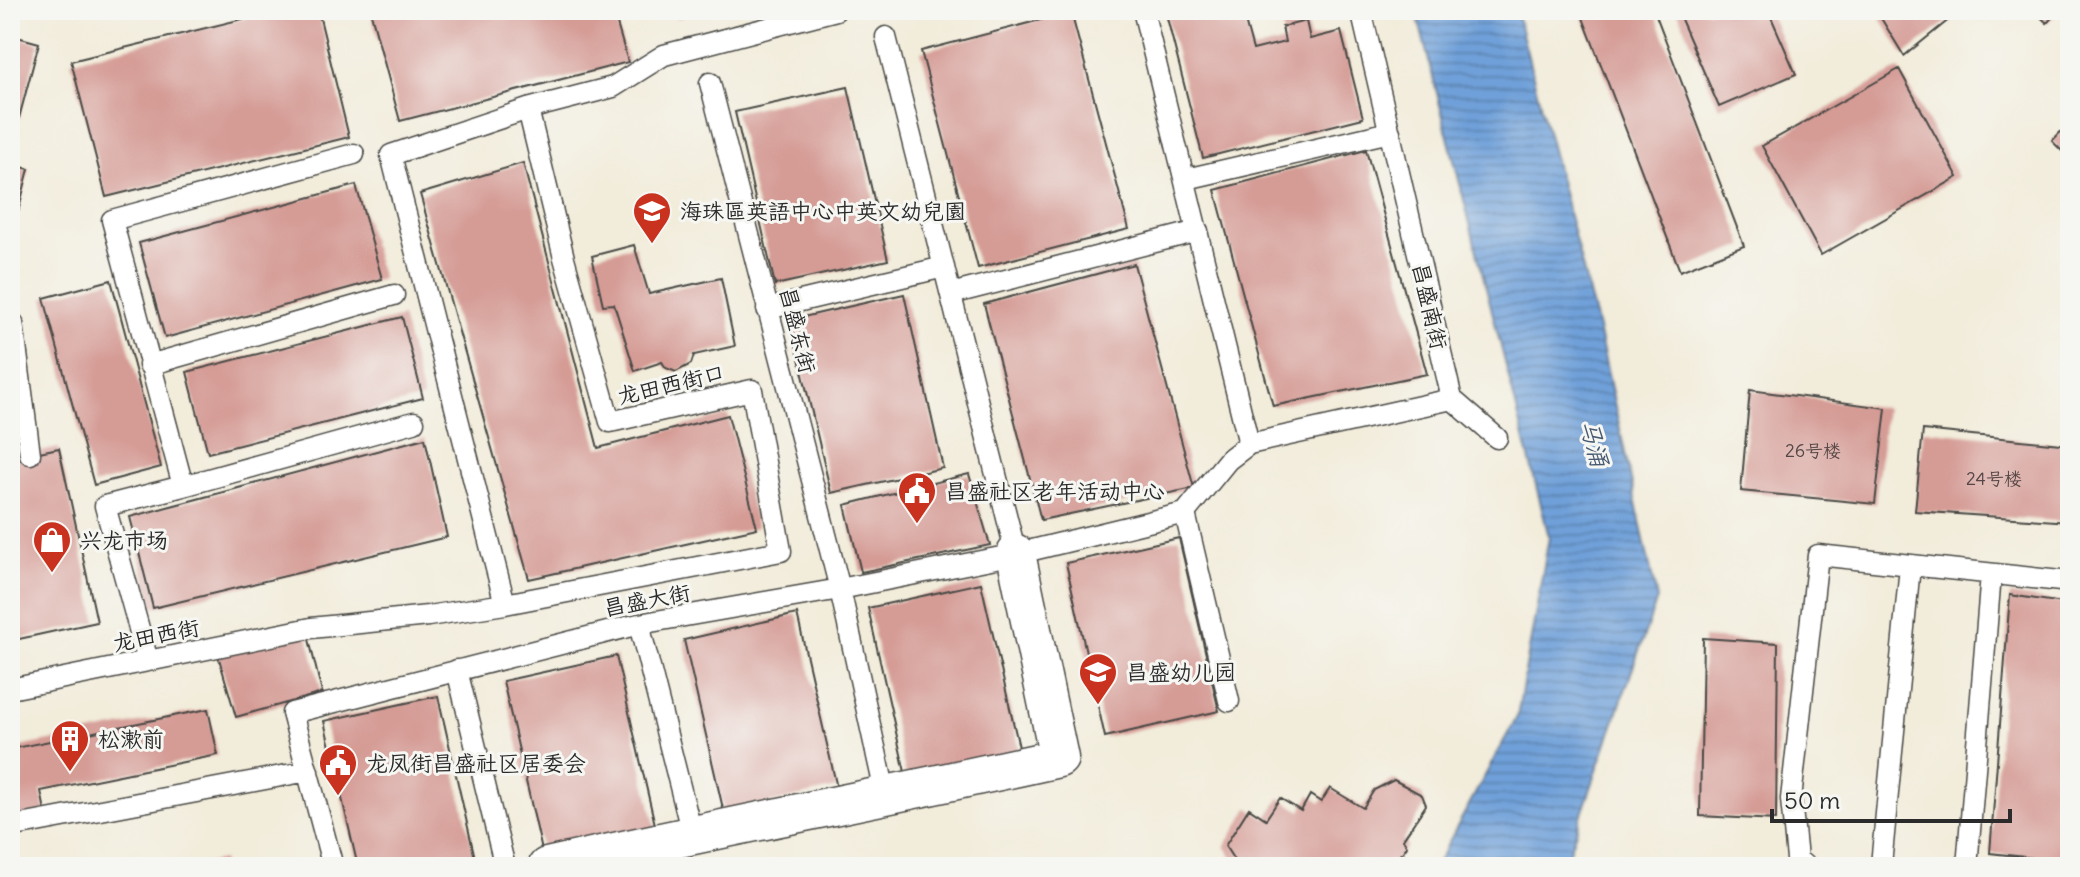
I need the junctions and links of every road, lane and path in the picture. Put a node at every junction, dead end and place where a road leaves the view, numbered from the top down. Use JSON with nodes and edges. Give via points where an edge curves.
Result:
{"nodes":[{"id":1,"x":836,"y":10,"type":"edge"},
{"id":2,"x":1143,"y":10,"type":"edge"},
{"id":3,"x":1361,"y":10,"type":"edge"},
{"id":4,"x":886,"y":37,"type":"dead end"},
{"id":5,"x":710,"y":83,"type":"dead end"},
{"id":6,"x":528,"y":109,"type":"junction"},
{"id":7,"x":1390,"y":132,"type":"junction"},
{"id":8,"x":354,"y":154,"type":"dead end"},
{"id":9,"x":1186,"y":179,"type":"junction"},
{"id":10,"x":1198,"y":231,"type":"junction"},
{"id":11,"x":944,"y":267,"type":"junction"},
{"id":12,"x":951,"y":294,"type":"junction"},
{"id":13,"x":394,"y":295,"type":"dead end"},
{"id":14,"x":767,"y":309,"type":"junction"},
{"id":15,"x":10,"y":324,"type":"edge"},
{"id":16,"x":149,"y":365,"type":"junction"},
{"id":17,"x":1452,"y":399,"type":"junction"},
{"id":18,"x":414,"y":422,"type":"dead end"},
{"id":19,"x":1497,"y":438,"type":"dead end"},
{"id":20,"x":1249,"y":444,"type":"junction"},
{"id":21,"x":30,"y":454,"type":"dead end"},
{"id":22,"x":183,"y":486,"type":"junction"},
{"id":23,"x":1185,"y":513,"type":"junction"},
{"id":24,"x":1016,"y":554,"type":"junction"},
{"id":25,"x":1910,"y":566,"type":"junction"},
{"id":26,"x":1991,"y":574,"type":"junction"},
{"id":27,"x":2070,"y":582,"type":"edge"},
{"id":28,"x":840,"y":589,"type":"junction"},
{"id":29,"x":505,"y":604,"type":"junction"},
{"id":30,"x":639,"y":624,"type":"junction"},
{"id":31,"x":311,"y":628,"type":"joint"},
{"id":32,"x":148,"y":661,"type":"junction"},
{"id":33,"x":457,"y":670,"type":"junction"},
{"id":34,"x":10,"y":689,"type":"edge"},
{"id":35,"x":1229,"y":701,"type":"dead end"},
{"id":36,"x":308,"y":771,"type":"junction"},
{"id":37,"x":886,"y":797,"type":"junction"},
{"id":38,"x":10,"y":827,"type":"edge"},
{"id":39,"x":692,"y":834,"type":"junction"},
{"id":40,"x":1881,"y":865,"type":"dead end"},
{"id":41,"x":333,"y":867,"type":"edge"},
{"id":42,"x":505,"y":867,"type":"edge"},
{"id":43,"x":547,"y":867,"type":"edge"},
{"id":44,"x":1806,"y":867,"type":"edge"},
{"id":45,"x":1967,"y":867,"type":"edge"}],
"edges":[{"from":1,"to":6,"type":"lane","via":[[664,55],[613,87]]},
{"from":2,"to":9,"type":"lane"},
{"from":3,"to":7,"type":"lane","name":"昌盛南街"},
{"from":4,"to":11,"type":"lane"},
{"from":5,"to":14,"type":"lane","name":"昌盛东街"},
{"from":6,"to":29,"type":"lane","via":[[391,155]]},
{"from":6,"to":29,"type":"lane","name":"龙田西街口","via":[[610,422],[752,390],[781,551]]},
{"from":7,"to":9,"type":"lane"},
{"from":7,"to":17,"type":"lane","name":"昌盛南街"},
{"from":8,"to":16,"type":"lane","via":[[112,220]]},
{"from":9,"to":10,"type":"lane"},
{"from":10,"to":12,"type":"lane"},
{"from":10,"to":20,"type":"lane"},
{"from":11,"to":12,"type":"lane"},
{"from":11,"to":14,"type":"lane"},
{"from":12,"to":24,"type":"lane"},
{"from":13,"to":16,"type":"lane"},
{"from":14,"to":28,"type":"lane","name":"昌盛东街"},
{"from":15,"to":21,"type":"lane"},
{"from":16,"to":22,"type":"lane"},
{"from":17,"to":19,"type":"lane"},
{"from":17,"to":20,"type":"lane"},
{"from":18,"to":22,"type":"lane"},
{"from":20,"to":23,"type":"lane","via":[[1228,460]]},
{"from":22,"to":32,"type":"lane","via":[[105,506]]},
{"from":23,"to":24,"type":"lane"},
{"from":23,"to":35,"type":"lane"},
{"from":24,"to":28,"type":"lane","name":"昌盛大街"},
{"from":24,"to":37,"type":"street","via":[[1059,758]]},
{"from":25,"to":26,"type":"lane"},
{"from":25,"to":40,"type":"lane"},
{"from":25,"to":44,"type":"lane","via":[[1818,555],[1791,799],[1797,859]]},
{"from":26,"to":27,"type":"lane"},
{"from":26,"to":45,"type":"lane"},
{"from":28,"to":30,"type":"lane","name":"昌盛大街"},
{"from":28,"to":37,"type":"lane","name":"昌盛东街"},
{"from":29,"to":31,"type":"lane","name":"龙田西街口"},
{"from":30,"to":33,"type":"lane","name":"昌盛大街"},
{"from":30,"to":39,"type":"lane"},
{"from":31,"to":32,"type":"lane","name":"龙田西街"},
{"from":32,"to":34,"type":"lane","name":"龙田西街"},
{"from":33,"to":36,"type":"lane","name":"昌盛大街","via":[[292,713]]},
{"from":33,"to":42,"type":"lane"},
{"from":36,"to":38,"type":"lane"},
{"from":36,"to":41,"type":"lane"},
{"from":37,"to":39,"type":"street"},
{"from":39,"to":43,"type":"street"}]}
